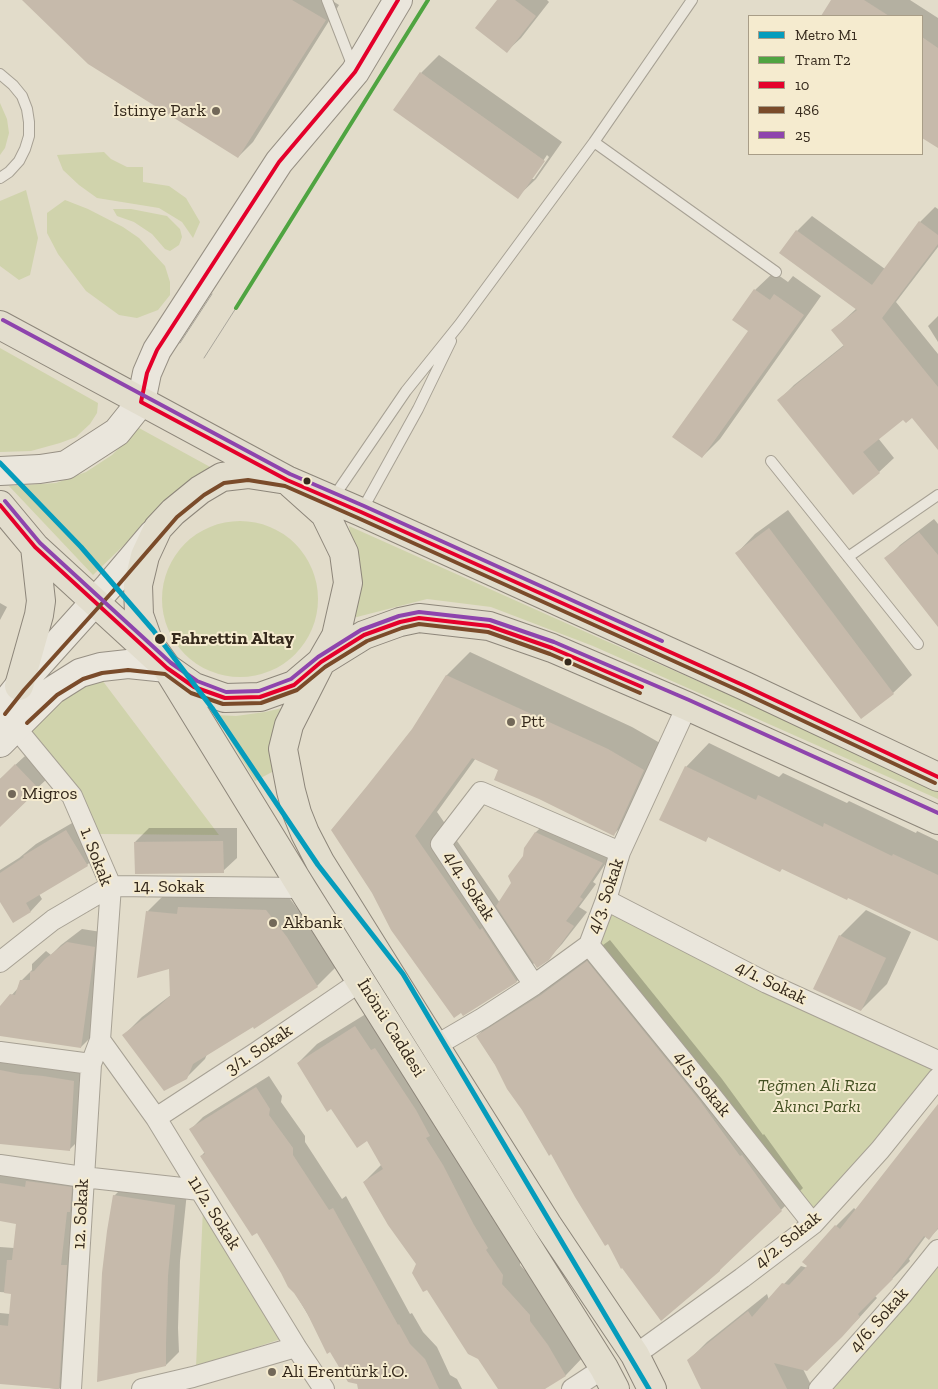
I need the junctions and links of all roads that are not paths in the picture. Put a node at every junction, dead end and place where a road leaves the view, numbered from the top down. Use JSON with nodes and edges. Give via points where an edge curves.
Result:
{"nodes":[{"id":1,"x":327,"y":0,"type":"edge"},
{"id":2,"x":398,"y":0,"type":"edge"},
{"id":3,"x":692,"y":0,"type":"edge"},
{"id":4,"x":355,"y":72,"type":"junction"},
{"id":5,"x":0,"y":74,"type":"edge"},
{"id":6,"x":594,"y":142,"type":"junction"},
{"id":7,"x":0,"y":178,"type":"edge"},
{"id":8,"x":776,"y":272,"type":"dead end"},
{"id":9,"x":1,"y":323,"type":"edge"},
{"id":10,"x":460,"y":325,"type":"junction"},
{"id":11,"x":140,"y":402,"type":"junction"},
{"id":12,"x":771,"y":461,"type":"dead end"},
{"id":13,"x":0,"y":471,"type":"edge"},
{"id":14,"x":287,"y":480,"type":"junction"},
{"id":15,"x":938,"y":495,"type":"edge"},
{"id":16,"x":332,"y":499,"type":"junction"},
{"id":17,"x":0,"y":505,"type":"edge"},
{"id":18,"x":361,"y":512,"type":"junction"},
{"id":19,"x":158,"y":528,"type":"junction"},
{"id":20,"x":35,"y":547,"type":"junction"},
{"id":21,"x":848,"y":557,"type":"junction"},
{"id":22,"x":94,"y":603,"type":"junction"},
{"id":23,"x":918,"y":644,"type":"dead end"},
{"id":24,"x":321,"y":662,"type":"junction"},
{"id":25,"x":167,"y":668,"type":"junction"},
{"id":26,"x":19,"y":686,"type":"junction"},
{"id":27,"x":687,"y":706,"type":"junction"},
{"id":28,"x":5,"y":726,"type":"edge"},
{"id":29,"x":938,"y":777,"type":"edge"},
{"id":30,"x":938,"y":820,"type":"edge"},
{"id":31,"x":620,"y":852,"type":"junction"},
{"id":32,"x":111,"y":886,"type":"junction"},
{"id":33,"x":302,"y":888,"type":"junction"},
{"id":34,"x":606,"y":900,"type":"junction"},
{"id":35,"x":589,"y":945,"type":"junction"},
{"id":36,"x":0,"y":962,"type":"edge"},
{"id":37,"x":361,"y":981,"type":"junction"},
{"id":38,"x":534,"y":985,"type":"junction"},
{"id":39,"x":100,"y":1040,"type":"junction"},
{"id":40,"x":435,"y":1046,"type":"junction"},
{"id":41,"x":0,"y":1052,"type":"edge"},
{"id":42,"x":938,"y":1061,"type":"edge"},
{"id":43,"x":91,"y":1064,"type":"junction"},
{"id":44,"x":938,"y":1078,"type":"edge"},
{"id":45,"x":156,"y":1118,"type":"junction"},
{"id":46,"x":0,"y":1165,"type":"edge"},
{"id":47,"x":83,"y":1177,"type":"junction"},
{"id":48,"x":200,"y":1190,"type":"junction"},
{"id":49,"x":813,"y":1224,"type":"junction"},
{"id":50,"x":938,"y":1250,"type":"edge"},
{"id":51,"x":296,"y":1347,"type":"junction"},
{"id":52,"x":634,"y":1355,"type":"junction"},
{"id":53,"x":609,"y":1378,"type":"edge"},
{"id":54,"x":195,"y":1383,"type":"edge"},
{"id":55,"x":71,"y":1389,"type":"edge"},
{"id":56,"x":142,"y":1389,"type":"edge"},
{"id":57,"x":324,"y":1389,"type":"edge"},
{"id":58,"x":572,"y":1389,"type":"edge"},
{"id":59,"x":652,"y":1389,"type":"edge"},
{"id":60,"x":819,"y":1389,"type":"edge"}],
"edges":[{"from":1,"to":4,"type":"lane"},
{"from":2,"to":4,"type":"main road"},
{"from":3,"to":6,"type":"lane"},
{"from":4,"to":11,"type":"main road","via":[[279,162],[157,350]]},
{"from":5,"to":7,"type":"lane","via":[[22,96],[29,122],[25,149],[19,161]]},
{"from":6,"to":8,"type":"lane"},
{"from":6,"to":10,"type":"lane"},
{"from":9,"to":11,"type":"main road"},
{"from":10,"to":16,"type":"lane","via":[[406,391]]},
{"from":10,"to":18,"type":"lane"},
{"from":11,"to":13,"type":"main road","via":[[117,432],[66,465]]},
{"from":11,"to":14,"type":"main road"},
{"from":12,"to":21,"type":"lane"},
{"from":14,"to":16,"type":"main road"},
{"from":14,"to":19,"type":"main road","via":[[248,474],[222,477],[200,490]]},
{"from":14,"to":24,"type":"main road","name":"İnönü Caddesi","via":[[325,514],[344,553],[348,584],[344,607],[336,636]]},
{"from":15,"to":21,"type":"lane"},
{"from":16,"to":18,"type":"main road"},
{"from":17,"to":20,"type":"main road"},
{"from":18,"to":29,"type":"main road"},
{"from":19,"to":22,"type":"main road"},
{"from":19,"to":25,"type":"main road","via":[[145,556],[138,585],[139,615],[149,644]]},
{"from":20,"to":22,"type":"main road"},
{"from":20,"to":26,"type":"main road","via":[[41,601]]},
{"from":21,"to":23,"type":"lane"},
{"from":22,"to":25,"type":"main road"},
{"from":22,"to":26,"type":"main road"},
{"from":24,"to":25,"type":"main road","via":[[294,685],[260,697],[225,698],[194,687]]},
{"from":24,"to":27,"type":"main road","via":[[364,635],[400,622],[420,618],[489,626],[552,648]]},
{"from":24,"to":40,"type":"main road","name":"İnönü Caddesi","via":[[289,725],[283,749],[290,791],[305,833],[320,862]]},
{"from":25,"to":28,"type":"main road","via":[[128,664],[80,673]]},
{"from":25,"to":33,"type":"main road","name":"İnönü Caddesi"},
{"from":26,"to":28,"type":"main road"},
{"from":27,"to":30,"type":"main road"},
{"from":27,"to":31,"type":"street","name":"4/3. Sokak"},
{"from":28,"to":32,"type":"street","name":"1. Sokak","via":[[72,796]]},
{"from":31,"to":34,"type":"street","name":"4/3. Sokak"},
{"from":31,"to":38,"type":"street","name":"4/4. Sokak","via":[[481,792],[441,844]]},
{"from":32,"to":33,"type":"street","name":"14. Sokak"},
{"from":32,"to":36,"type":"street","name":"14. Sokak","via":[[53,920]]},
{"from":32,"to":39,"type":"street","name":"1. Sokak"},
{"from":33,"to":37,"type":"main road","name":"İnönü Caddesi"},
{"from":34,"to":35,"type":"street","name":"4/3. Sokak"},
{"from":34,"to":42,"type":"street","name":"4/1. Sokak","via":[[768,982]]},
{"from":35,"to":38,"type":"street","name":"4/3. Sokak"},
{"from":35,"to":49,"type":"street","name":"4/5. Sokak"},
{"from":37,"to":45,"type":"street","name":"3/1. Sokak"},
{"from":37,"to":53,"type":"main road","name":"İnönü Caddesi"},
{"from":38,"to":40,"type":"street","name":"4/3. Sokak"},
{"from":39,"to":43,"type":"street","name":"12. Sokak"},
{"from":39,"to":45,"type":"street","name":"11/2. Sokak"},
{"from":40,"to":52,"type":"main road","name":"İnönü Caddesi"},
{"from":41,"to":43,"type":"street"},
{"from":43,"to":47,"type":"street","name":"12. Sokak"},
{"from":44,"to":49,"type":"street","name":"4/2. Sokak","via":[[880,1150]]},
{"from":45,"to":48,"type":"street","name":"11/2. Sokak"},
{"from":46,"to":47,"type":"street"},
{"from":47,"to":48,"type":"street"},
{"from":47,"to":55,"type":"street","name":"12. Sokak"},
{"from":48,"to":51,"type":"street","name":"11/2. Sokak"},
{"from":49,"to":52,"type":"street","name":"4/2. Sokak"},
{"from":50,"to":60,"type":"street","name":"4/6. Sokak"},
{"from":51,"to":54,"type":"street"},
{"from":51,"to":57,"type":"street","name":"11/2. Sokak"},
{"from":52,"to":59,"type":"main road","name":"İnönü Caddesi"},
{"from":53,"to":58,"type":"street"},
{"from":54,"to":56,"type":"street"}]}
